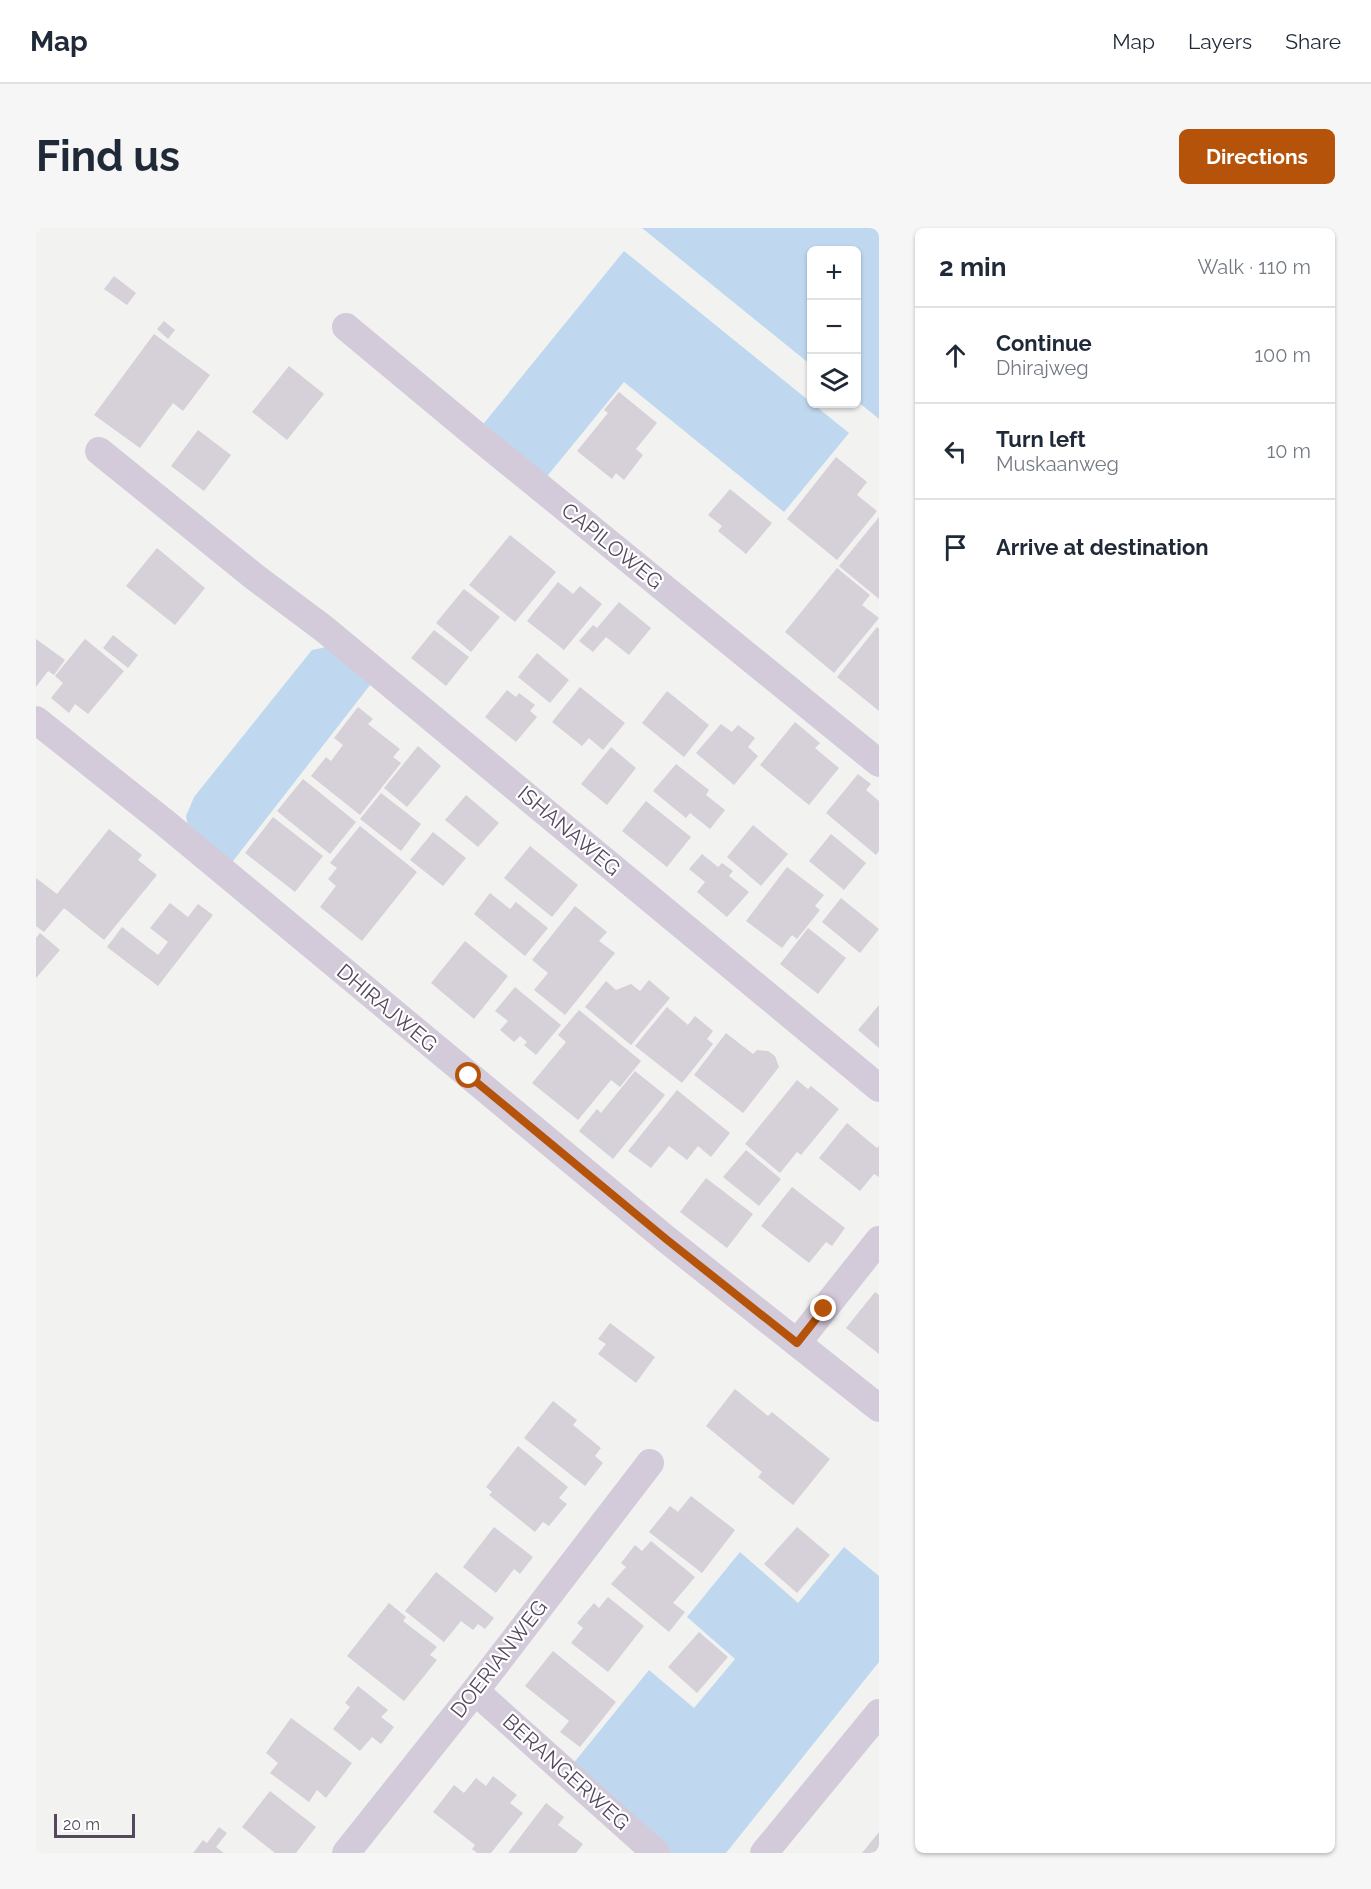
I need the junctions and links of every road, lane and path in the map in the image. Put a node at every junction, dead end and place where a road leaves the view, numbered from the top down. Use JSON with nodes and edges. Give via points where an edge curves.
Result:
{"nodes":[{"id":1,"x":346,"y":327,"type":"dead end"},
{"id":2,"x":99,"y":451,"type":"dead end"},
{"id":3,"x":36,"y":720,"type":"edge"},
{"id":4,"x":879,"y":763,"type":"edge"},
{"id":5,"x":879,"y":1088,"type":"edge"},
{"id":6,"x":879,"y":1240,"type":"edge"},
{"id":7,"x":797,"y":1343,"type":"junction"},
{"id":8,"x":879,"y":1408,"type":"edge"},
{"id":9,"x":650,"y":1463,"type":"dead end"},
{"id":10,"x":475,"y":1691,"type":"junction"},
{"id":11,"x":879,"y":1713,"type":"edge"},
{"id":12,"x":346,"y":1853,"type":"edge"},
{"id":13,"x":657,"y":1853,"type":"edge"},
{"id":14,"x":764,"y":1853,"type":"edge"}],
"edges":[{"from":1,"to":4,"type":"street","name":"CAPILOWEG"},
{"from":2,"to":5,"type":"street","name":"ISHANAWEG","via":[[323,628]]},
{"from":3,"to":7,"type":"street","name":"DHIRAJWEG"},
{"from":6,"to":7,"type":"street"},
{"from":7,"to":8,"type":"street","name":"DHIRAJWEG"},
{"from":9,"to":10,"type":"street","name":"DOERIANWEG"},
{"from":10,"to":12,"type":"street","name":"DOERIANWEG"},
{"from":10,"to":13,"type":"street","name":"BERANGERWEG"},
{"from":11,"to":14,"type":"street"}]}
